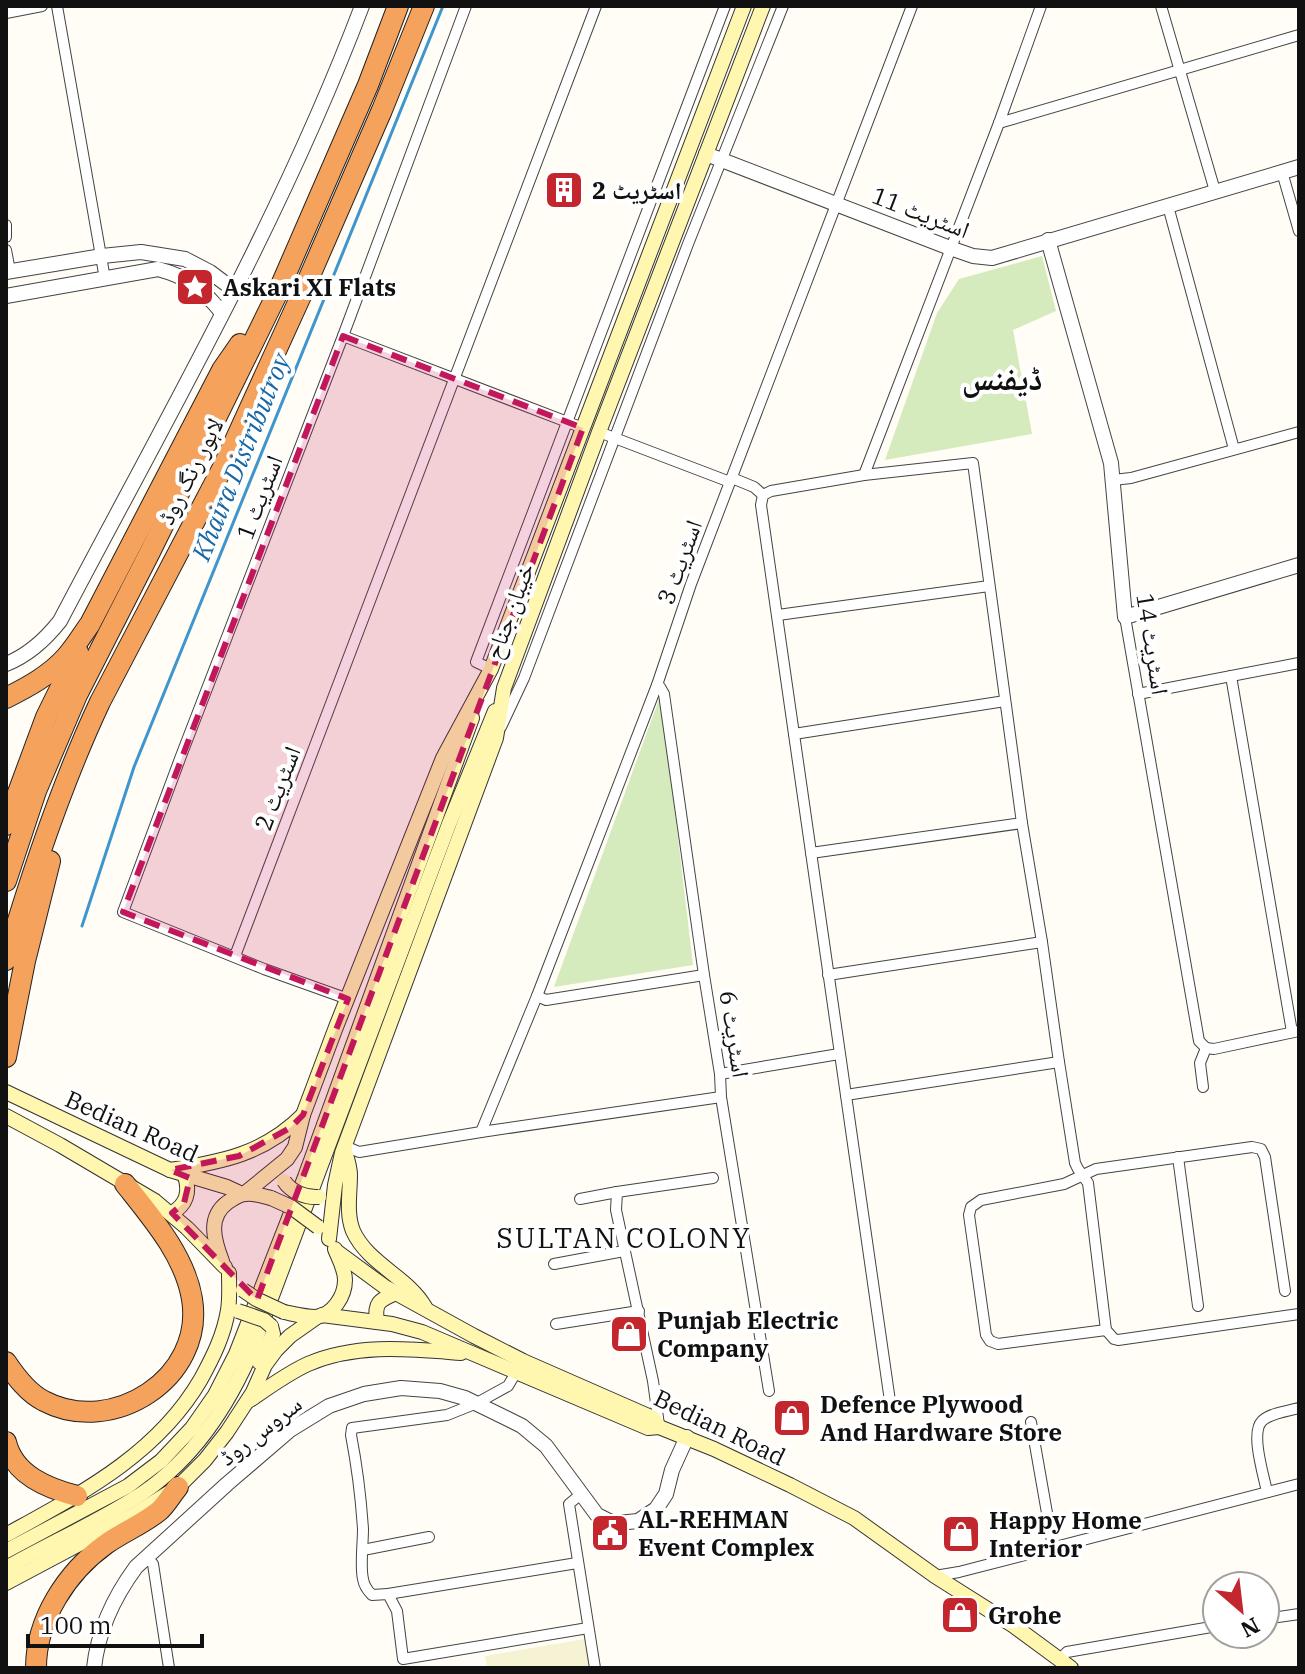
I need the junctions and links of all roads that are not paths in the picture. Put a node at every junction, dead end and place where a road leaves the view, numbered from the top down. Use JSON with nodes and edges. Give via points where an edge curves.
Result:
{"nodes":[{"id":1,"x":42,"y":6,"type":"edge"},
{"id":2,"x":57,"y":6,"type":"edge"},
{"id":3,"x":362,"y":6,"type":"edge"},
{"id":4,"x":398,"y":6,"type":"edge"},
{"id":5,"x":424,"y":6,"type":"edge"},
{"id":6,"x":466,"y":6,"type":"edge"},
{"id":7,"x":596,"y":6,"type":"edge"},
{"id":8,"x":725,"y":6,"type":"edge"},
{"id":9,"x":744,"y":6,"type":"edge"},
{"id":10,"x":763,"y":6,"type":"edge"},
{"id":11,"x":783,"y":6,"type":"edge"},
{"id":12,"x":912,"y":6,"type":"edge"},
{"id":13,"x":1041,"y":6,"type":"edge"},
{"id":14,"x":1161,"y":6,"type":"edge"},
{"id":15,"x":6,"y":13,"type":"edge"},
{"id":16,"x":1299,"y":35,"type":"edge"},
{"id":17,"x":1179,"y":70,"type":"junction"},
{"id":18,"x":999,"y":123,"type":"junction"},
{"id":19,"x":706,"y":154,"type":"junction"},
{"id":20,"x":722,"y":159,"type":"junction"},
{"id":21,"x":1299,"y":167,"type":"edge"},
{"id":22,"x":1282,"y":172,"type":"junction"},
{"id":23,"x":1215,"y":191,"type":"junction"},
{"id":24,"x":838,"y":203,"type":"junction"},
{"id":25,"x":1168,"y":206,"type":"junction"},
{"id":26,"x":6,"y":225,"type":"edge"},
{"id":27,"x":1299,"y":231,"type":"edge"},
{"id":28,"x":6,"y":237,"type":"edge"},
{"id":29,"x":1048,"y":240,"type":"junction"},
{"id":30,"x":950,"y":248,"type":"junction"},
{"id":31,"x":6,"y":250,"type":"edge"},
{"id":32,"x":102,"y":256,"type":"junction"},
{"id":33,"x":8,"y":272,"type":"edge"},
{"id":34,"x":105,"y":279,"type":"junction"},
{"id":35,"x":234,"y":290,"type":"junction"},
{"id":36,"x":278,"y":292,"type":"junction"},
{"id":37,"x":6,"y":296,"type":"edge"},
{"id":38,"x":222,"y":313,"type":"junction"},
{"id":39,"x":343,"y":336,"type":"junction"},
{"id":40,"x":454,"y":378,"type":"junction"},
{"id":41,"x":567,"y":422,"type":"junction"},
{"id":42,"x":583,"y":428,"type":"junction"},
{"id":43,"x":599,"y":432,"type":"junction"},
{"id":44,"x":1299,"y":432,"type":"edge"},
{"id":45,"x":614,"y":438,"type":"junction"},
{"id":46,"x":1234,"y":449,"type":"junction"},
{"id":47,"x":864,"y":475,"type":"junction"},
{"id":48,"x":731,"y":480,"type":"junction"},
{"id":49,"x":1113,"y":480,"type":"junction"},
{"id":50,"x":763,"y":495,"type":"junction"},
{"id":51,"x":1299,"y":565,"type":"edge"},
{"id":52,"x":989,"y":586,"type":"junction"},
{"id":53,"x":778,"y":615,"type":"junction"},
{"id":54,"x":1125,"y":617,"type":"junction"},
{"id":55,"x":90,"y":624,"type":"junction"},
{"id":56,"x":1299,"y":663,"type":"edge"},
{"id":57,"x":6,"y":664,"type":"edge"},
{"id":58,"x":491,"y":669,"type":"junction"},
{"id":59,"x":1231,"y":676,"type":"junction"},
{"id":60,"x":657,"y":685,"type":"junction"},
{"id":61,"x":504,"y":688,"type":"junction"},
{"id":62,"x":1138,"y":694,"type":"junction"},
{"id":63,"x":6,"y":698,"type":"edge"},
{"id":64,"x":1005,"y":701,"type":"junction"},
{"id":65,"x":794,"y":734,"type":"junction"},
{"id":66,"x":496,"y":738,"type":"junction"},
{"id":67,"x":61,"y":794,"type":"junction"},
{"id":68,"x":1022,"y":823,"type":"junction"},
{"id":69,"x":6,"y":825,"type":"edge"},
{"id":70,"x":811,"y":853,"type":"junction"},
{"id":71,"x":6,"y":881,"type":"edge"},
{"id":72,"x":1042,"y":942,"type":"junction"},
{"id":73,"x":235,"y":956,"type":"junction"},
{"id":74,"x":6,"y":960,"type":"edge"},
{"id":75,"x":704,"y":975,"type":"junction"},
{"id":76,"x":828,"y":975,"type":"junction"},
{"id":77,"x":537,"y":996,"type":"junction"},
{"id":78,"x":348,"y":999,"type":"junction"},
{"id":79,"x":1296,"y":1032,"type":"edge"},
{"id":80,"x":1210,"y":1048,"type":"junction"},
{"id":81,"x":839,"y":1054,"type":"junction"},
{"id":82,"x":6,"y":1057,"type":"edge"},
{"id":83,"x":1059,"y":1062,"type":"junction"},
{"id":84,"x":720,"y":1074,"type":"junction"},
{"id":85,"x":1203,"y":1087,"type":"dead end"},
{"id":86,"x":6,"y":1092,"type":"edge"},
{"id":87,"x":846,"y":1095,"type":"junction"},
{"id":88,"x":721,"y":1097,"type":"junction"},
{"id":89,"x":303,"y":1115,"type":"junction"},
{"id":90,"x":6,"y":1116,"type":"edge"},
{"id":91,"x":481,"y":1132,"type":"junction"},
{"id":92,"x":344,"y":1150,"type":"junction"},
{"id":93,"x":1178,"y":1157,"type":"junction"},
{"id":94,"x":287,"y":1159,"type":"junction"},
{"id":95,"x":170,"y":1170,"type":"junction"},
{"id":96,"x":1081,"y":1175,"type":"junction"},
{"id":97,"x":185,"y":1176,"type":"junction"},
{"id":98,"x":713,"y":1178,"type":"dead end"},
{"id":99,"x":125,"y":1184,"type":"junction"},
{"id":100,"x":617,"y":1192,"type":"junction"},
{"id":101,"x":243,"y":1194,"type":"junction"},
{"id":102,"x":580,"y":1199,"type":"dead end"},
{"id":103,"x":172,"y":1213,"type":"junction"},
{"id":104,"x":332,"y":1245,"type":"junction"},
{"id":105,"x":624,"y":1251,"type":"junction"},
{"id":106,"x":554,"y":1264,"type":"dead end"},
{"id":107,"x":227,"y":1270,"type":"junction"},
{"id":108,"x":1285,"y":1291,"type":"dead end"},
{"id":109,"x":396,"y":1293,"type":"junction"},
{"id":110,"x":1198,"y":1306,"type":"dead end"},
{"id":111,"x":426,"y":1309,"type":"junction"},
{"id":112,"x":639,"y":1311,"type":"junction"},
{"id":113,"x":1299,"y":1314,"type":"edge"},
{"id":114,"x":319,"y":1316,"type":"junction"},
{"id":115,"x":377,"y":1322,"type":"junction"},
{"id":116,"x":556,"y":1324,"type":"dead end"},
{"id":117,"x":1106,"y":1330,"type":"junction"},
{"id":118,"x":478,"y":1355,"type":"junction"},
{"id":119,"x":6,"y":1362,"type":"edge"},
{"id":120,"x":520,"y":1366,"type":"junction"},
{"id":121,"x":201,"y":1379,"type":"junction"},
{"id":122,"x":256,"y":1386,"type":"junction"},
{"id":123,"x":769,"y":1391,"type":"dead end"},
{"id":124,"x":246,"y":1403,"type":"junction"},
{"id":125,"x":477,"y":1403,"type":"junction"},
{"id":126,"x":891,"y":1408,"type":"dead end"},
{"id":127,"x":1299,"y":1408,"type":"edge"},
{"id":128,"x":1031,"y":1422,"type":"dead end"},
{"id":129,"x":659,"y":1427,"type":"junction"},
{"id":130,"x":687,"y":1437,"type":"junction"},
{"id":131,"x":6,"y":1442,"type":"edge"},
{"id":132,"x":1299,"y":1484,"type":"edge"},
{"id":133,"x":178,"y":1487,"type":"junction"},
{"id":134,"x":1267,"y":1492,"type":"junction"},
{"id":135,"x":581,"y":1494,"type":"junction"},
{"id":136,"x":77,"y":1496,"type":"junction"},
{"id":137,"x":6,"y":1535,"type":"edge"},
{"id":138,"x":429,"y":1537,"type":"dead end"},
{"id":139,"x":1053,"y":1547,"type":"junction"},
{"id":140,"x":363,"y":1550,"type":"junction"},
{"id":141,"x":6,"y":1551,"type":"edge"},
{"id":142,"x":146,"y":1557,"type":"junction"},
{"id":143,"x":577,"y":1563,"type":"junction"},
{"id":144,"x":6,"y":1568,"type":"edge"},
{"id":145,"x":935,"y":1576,"type":"junction"},
{"id":146,"x":6,"y":1583,"type":"edge"},
{"id":147,"x":388,"y":1594,"type":"junction"},
{"id":148,"x":588,"y":1628,"type":"junction"},
{"id":149,"x":1201,"y":1628,"type":"edge"},
{"id":150,"x":1065,"y":1664,"type":"edge"},
{"id":151,"x":36,"y":1668,"type":"edge"},
{"id":152,"x":94,"y":1668,"type":"edge"},
{"id":153,"x":169,"y":1668,"type":"edge"},
{"id":154,"x":595,"y":1668,"type":"edge"}],
"edges":[{"from":1,"to":15,"type":"street"},
{"from":2,"to":32,"type":"street"},
{"from":3,"to":35,"type":"street","via":[[298,161]]},
{"from":4,"to":36,"type":"highway","name":"لاہور رنگ روڈ"},
{"from":5,"to":67,"type":"highway","name":"لاہور رنگ روڈ","via":[[229,454],[100,702]]},
{"from":6,"to":39,"type":"street","name":"اسٹریٹ 1"},
{"from":7,"to":40,"type":"street","name":"اسٹریٹ 2"},
{"from":8,"to":41,"type":"street"},
{"from":9,"to":42,"type":"main road","name":"خیبان جناح"},
{"from":10,"to":19,"type":"main road","name":"خیبان جناح"},
{"from":11,"to":20,"type":"street"},
{"from":12,"to":24,"type":"street","name":"اسٹریٹ 3"},
{"from":13,"to":18,"type":"street"},
{"from":14,"to":17,"type":"street"},
{"from":16,"to":17,"type":"street"},
{"from":17,"to":18,"type":"street"},
{"from":17,"to":23,"type":"street"},
{"from":18,"to":30,"type":"street"},
{"from":19,"to":20,"type":"street","name":"اسٹریٹ 11"},
{"from":19,"to":43,"type":"main road","name":"خیبان جناح"},
{"from":20,"to":24,"type":"street","name":"اسٹریٹ 11"},
{"from":20,"to":45,"type":"street"},
{"from":21,"to":22,"type":"street"},
{"from":22,"to":23,"type":"street"},
{"from":22,"to":27,"type":"street"},
{"from":23,"to":25,"type":"street","name":"اسٹریٹ 11"},
{"from":24,"to":30,"type":"street","name":"اسٹریٹ 11"},
{"from":24,"to":48,"type":"street","name":"اسٹریٹ 3"},
{"from":25,"to":29,"type":"street","name":"اسٹریٹ 11"},
{"from":25,"to":46,"type":"street"},
{"from":26,"to":28,"type":"street"},
{"from":29,"to":30,"type":"street","name":"اسٹریٹ 11","via":[[992,258]]},
{"from":29,"to":49,"type":"street","name":"اسٹریٹ 14"},
{"from":30,"to":47,"type":"street"},
{"from":31,"to":33,"type":"street"},
{"from":32,"to":33,"type":"street"},
{"from":32,"to":34,"type":"street"},
{"from":32,"to":35,"type":"street","via":[[141,252],[185,259]]},
{"from":34,"to":37,"type":"street"},
{"from":34,"to":38,"type":"street","via":[[158,269],[180,275]]},
{"from":35,"to":38,"type":"street"},
{"from":36,"to":55,"type":"highway","via":[[222,370]]},
{"from":36,"to":71,"type":"highway","name":"لاہور رنگ روڈ","via":[[77,695],[36,791]]},
{"from":38,"to":57,"type":"street","via":[[60,621],[35,648]]},
{"from":39,"to":40,"type":"street"},
{"from":39,"to":73,"type":"street","name":"اسٹریٹ 1","via":[[123,912]]},
{"from":40,"to":41,"type":"street"},
{"from":40,"to":73,"type":"street","name":"اسٹریٹ 2"},
{"from":41,"to":42,"type":"street"},
{"from":41,"to":58,"type":"street","via":[[476,662]]},
{"from":42,"to":58,"type":"main road","name":"خیبان جناح"},
{"from":43,"to":45,"type":"street"},
{"from":43,"to":61,"type":"main road","name":"خیبان جناح"},
{"from":44,"to":46,"type":"street"},
{"from":45,"to":48,"type":"street"},
{"from":45,"to":66,"type":"street","via":[[524,678]]},
{"from":46,"to":49,"type":"street"},
{"from":47,"to":50,"type":"street"},
{"from":47,"to":52,"type":"street","via":[[973,463]]},
{"from":48,"to":50,"type":"street"},
{"from":48,"to":60,"type":"street","name":"اسٹریٹ 3"},
{"from":49,"to":54,"type":"street","name":"اسٹریٹ 14"},
{"from":50,"to":53,"type":"street"},
{"from":51,"to":54,"type":"street"},
{"from":52,"to":53,"type":"street"},
{"from":52,"to":64,"type":"street"},
{"from":53,"to":65,"type":"street"},
{"from":54,"to":62,"type":"street","name":"اسٹریٹ 14"},
{"from":55,"to":63,"type":"highway","via":[[51,671]]},
{"from":55,"to":69,"type":"highway","via":[[46,717]]},
{"from":56,"to":59,"type":"street"},
{"from":58,"to":78,"type":"main road","name":"خیبان جناح","via":[[443,758]]},
{"from":58,"to":141,"type":"main road","via":[[305,1177],[221,1385],[192,1428],[143,1476]]},
{"from":59,"to":62,"type":"street"},
{"from":59,"to":79,"type":"street"},
{"from":60,"to":75,"type":"street","name":"اسٹریٹ 6","via":[[664,694]]},
{"from":60,"to":77,"type":"street","name":"اسٹریٹ 3"},
{"from":61,"to":66,"type":"main road","name":"خیبان جناح"},
{"from":61,"to":144,"type":"main road","via":[[234,1390],[196,1444],[161,1479]]},
{"from":62,"to":80,"type":"street","name":"اسٹریٹ 14","via":[[1197,1036]]},
{"from":64,"to":65,"type":"street"},
{"from":64,"to":68,"type":"street"},
{"from":65,"to":70,"type":"street"},
{"from":66,"to":92,"type":"main road","name":"خیبان جناح"},
{"from":67,"to":74,"type":"highway","name":"لاہور رنگ روڈ"},
{"from":67,"to":82,"type":"highway"},
{"from":68,"to":70,"type":"street"},
{"from":68,"to":72,"type":"street"},
{"from":70,"to":76,"type":"street"},
{"from":72,"to":76,"type":"street"},
{"from":72,"to":83,"type":"street"},
{"from":73,"to":78,"type":"street"},
{"from":75,"to":77,"type":"street","via":[[546,1000]]},
{"from":75,"to":84,"type":"street","name":"اسٹریٹ 6"},
{"from":76,"to":81,"type":"street"},
{"from":77,"to":91,"type":"street","name":"اسٹریٹ 3"},
{"from":78,"to":89,"type":"main road","name":"خیبان جناح"},
{"from":79,"to":80,"type":"street"},
{"from":80,"to":85,"type":"street","via":[[1200,1063]]},
{"from":81,"to":84,"type":"street"},
{"from":81,"to":87,"type":"street"},
{"from":83,"to":87,"type":"street"},
{"from":83,"to":96,"type":"street"},
{"from":84,"to":88,"type":"street","name":"اسٹریٹ 6"},
{"from":86,"to":95,"type":"main road","name":"Bedian Road"},
{"from":87,"to":126,"type":"street"},
{"from":88,"to":91,"type":"street"},
{"from":88,"to":123,"type":"street","name":"اسٹریٹ 6"},
{"from":89,"to":94,"type":"main road","name":"خیبان جناح"},
{"from":89,"to":95,"type":"main road","via":[[272,1140],[239,1156]]},
{"from":90,"to":99,"type":"main road","name":"Bedian Road"},
{"from":91,"to":92,"type":"street"},
{"from":92,"to":94,"type":"main road","bridge":true,"via":[[319,1197],[289,1188],[284,1181]]},
{"from":92,"to":104,"type":"main road","name":"خیبان جناح","via":[[335,1185]]},
{"from":92,"to":111,"type":"main road","via":[[354,1233]]},
{"from":93,"to":96,"type":"street"},
{"from":93,"to":108,"type":"street","via":[[1261,1149]]},
{"from":93,"to":110,"type":"street"},
{"from":94,"to":101,"type":"main road","name":"خیبان جناح"},
{"from":95,"to":97,"type":"main road","name":"Bedian Road"},
{"from":96,"to":117,"type":"street","via":[[1088,1183]]},
{"from":96,"to":117,"type":"street","via":[[971,1207],[986,1335],[998,1344]]},
{"from":97,"to":101,"type":"main road","name":"Bedian Road"},
{"from":97,"to":103,"type":"main road","via":[[187,1196]]},
{"from":98,"to":100,"type":"street"},
{"from":99,"to":103,"type":"main road","name":"Bedian Road"},
{"from":99,"to":119,"type":"highway","via":[[168,1240],[189,1284],[192,1325],[172,1372],[135,1402],[85,1413],[41,1400]]},
{"from":100,"to":102,"type":"street"},
{"from":100,"to":105,"type":"street"},
{"from":101,"to":104,"type":"main road","bridge":true,"via":[[291,1207]]},
{"from":101,"to":107,"type":"main road","via":[[223,1206],[214,1221]]},
{"from":103,"to":107,"type":"main road","name":"Bedian Road"},
{"from":104,"to":109,"type":"main road","name":"Bedian Road"},
{"from":104,"to":114,"type":"main road","via":[[344,1272],[344,1288],[333,1308]]},
{"from":105,"to":106,"type":"street"},
{"from":105,"to":112,"type":"street"},
{"from":107,"to":114,"type":"main road","bridge":true,"via":[[243,1290],[270,1307]]},
{"from":107,"to":121,"type":"main road","via":[[228,1311]]},
{"from":109,"to":111,"type":"main road","name":"Bedian Road"},
{"from":109,"to":115,"type":"main road","via":[[377,1305]]},
{"from":111,"to":120,"type":"main road","name":"Bedian Road"},
{"from":112,"to":116,"type":"street"},
{"from":112,"to":129,"type":"street"},
{"from":113,"to":117,"type":"street","via":[[1118,1340]]},
{"from":114,"to":115,"type":"main road"},
{"from":114,"to":122,"type":"main road","via":[[280,1345]]},
{"from":115,"to":118,"type":"main road","via":[[422,1332]]},
{"from":118,"to":120,"type":"main road"},
{"from":118,"to":124,"type":"main road","via":[[394,1349],[330,1357],[290,1374]]},
{"from":120,"to":125,"type":"street","via":[[508,1386]]},
{"from":120,"to":129,"type":"main road","name":"Bedian Road","via":[[653,1418]]},
{"from":121,"to":122,"type":"main road","bridge":true,"via":[[213,1367],[238,1311],[264,1320],[273,1334],[256,1370]]},
{"from":121,"to":136,"type":"main road","via":[[154,1439]]},
{"from":122,"to":124,"type":"main road"},
{"from":124,"to":133,"type":"main road"},
{"from":125,"to":135,"type":"street","name":"سروس روڈ","via":[[536,1437]]},
{"from":125,"to":140,"type":"street","via":[[447,1415],[352,1428]]},
{"from":125,"to":142,"type":"street","name":"سروس روڈ","via":[[440,1391],[401,1388],[329,1406],[279,1439]]},
{"from":127,"to":134,"type":"street","via":[[1260,1422],[1257,1440]]},
{"from":128,"to":139,"type":"street"},
{"from":129,"to":130,"type":"main road","name":"Bedian Road"},
{"from":130,"to":135,"type":"street","name":"سروس روڈ","via":[[663,1500],[648,1516],[629,1523],[609,1521],[597,1515]]},
{"from":130,"to":145,"type":"main road","name":"Bedian Road","via":[[854,1518]]},
{"from":131,"to":136,"type":"highway","via":[[18,1466],[35,1480]]},
{"from":132,"to":134,"type":"street"},
{"from":133,"to":146,"type":"main road"},
{"from":133,"to":151,"type":"highway","via":[[160,1510],[88,1558],[55,1601],[40,1632]]},
{"from":134,"to":139,"type":"street"},
{"from":135,"to":143,"type":"street","via":[[569,1504]]},
{"from":136,"to":137,"type":"main road"},
{"from":138,"to":140,"type":"street"},
{"from":139,"to":145,"type":"street"},
{"from":140,"to":147,"type":"street","via":[[366,1589],[372,1595]]},
{"from":142,"to":152,"type":"street","name":"سروس روڈ","via":[[109,1611]]},
{"from":142,"to":153,"type":"street","via":[[153,1564]]},
{"from":143,"to":147,"type":"street"},
{"from":143,"to":148,"type":"street"},
{"from":145,"to":150,"type":"main road","name":"Bedian Road"},
{"from":147,"to":148,"type":"street","via":[[397,1611],[403,1659]]},
{"from":148,"to":154,"type":"street"},
{"from":149,"to":150,"type":"street","via":[[1067,1652]]}]}
